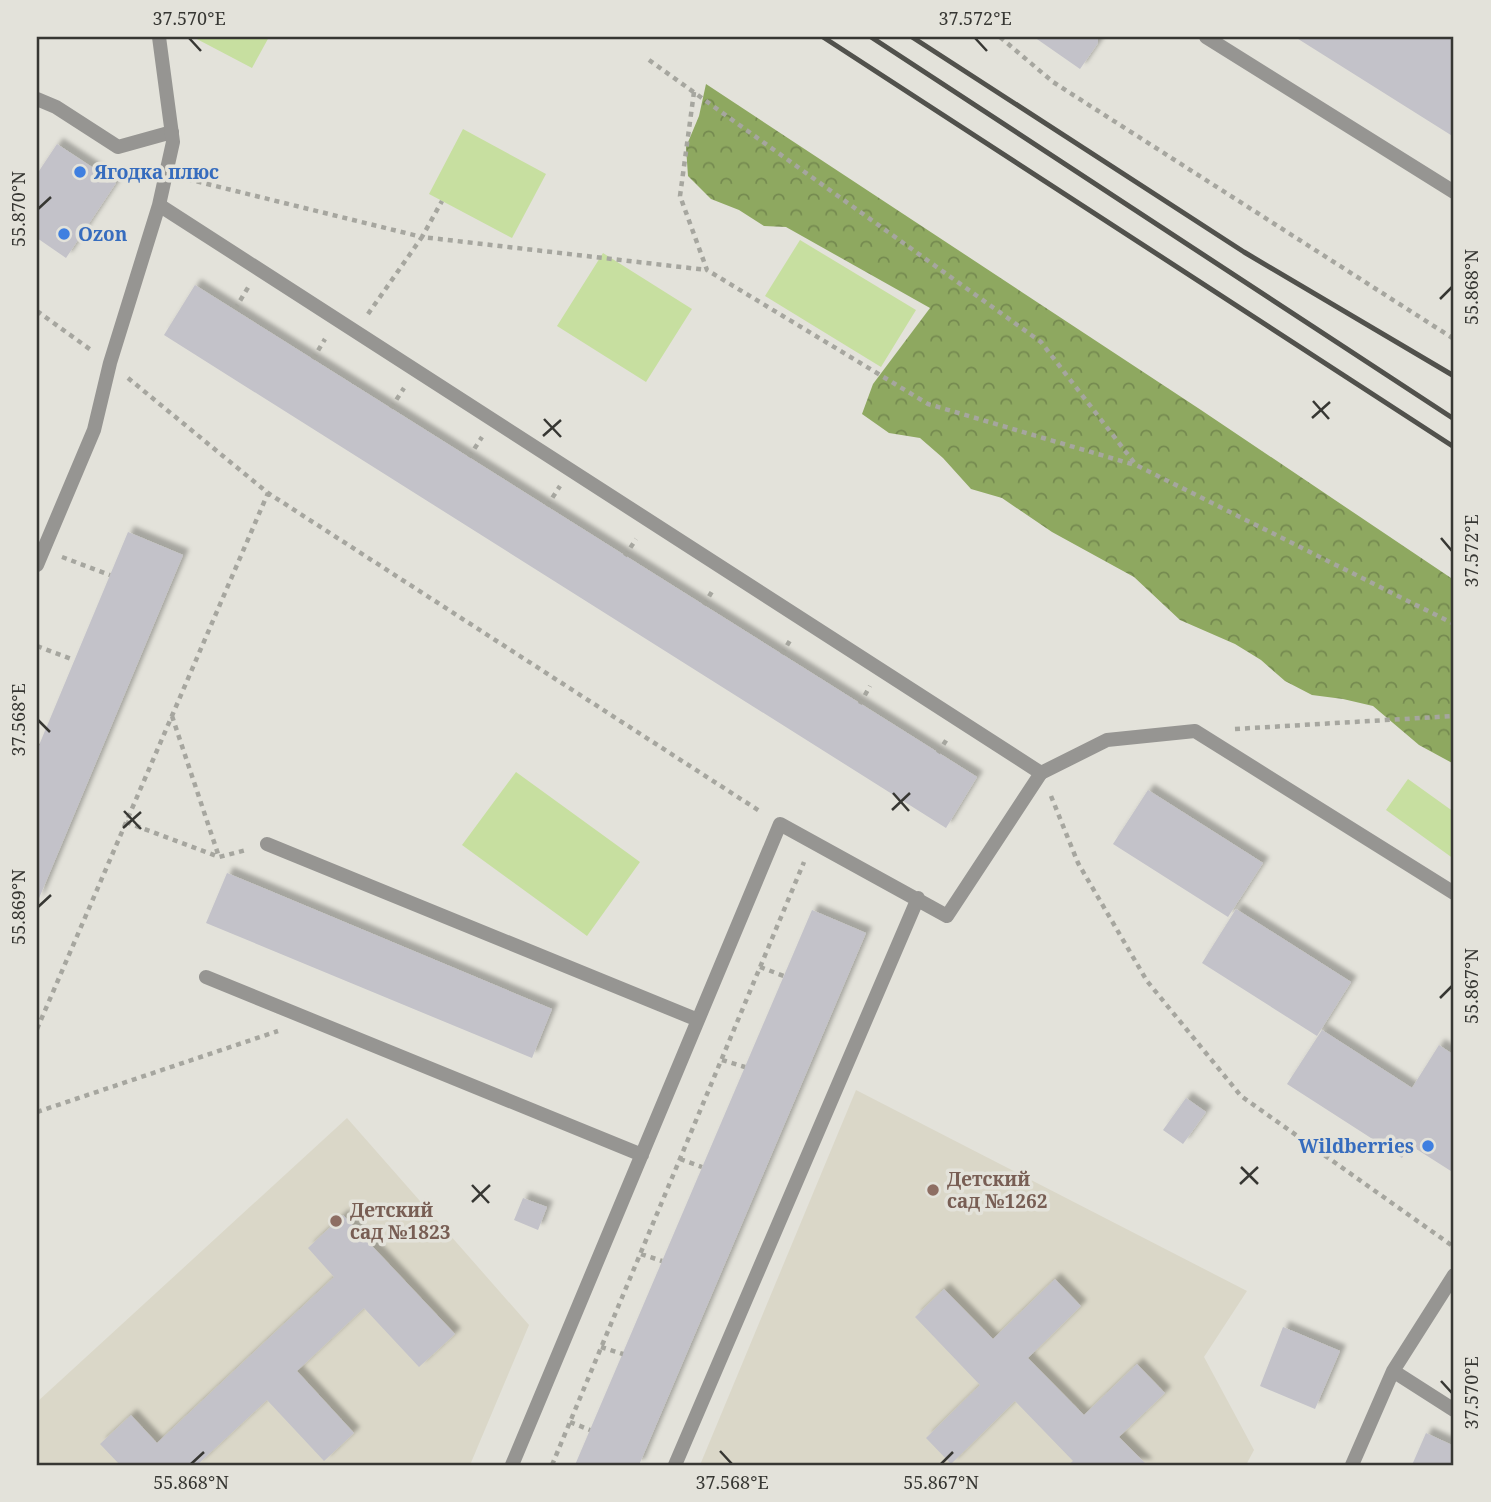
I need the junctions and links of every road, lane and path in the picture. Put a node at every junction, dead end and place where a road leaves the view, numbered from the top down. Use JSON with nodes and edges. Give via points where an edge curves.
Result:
{"nodes":[{"id":1,"x":159,"y":37,"type":"edge"},
{"id":2,"x":1000,"y":37,"type":"edge"},
{"id":3,"x":1206,"y":37,"type":"edge"},
{"id":4,"x":649,"y":60,"type":"dead end"},
{"id":5,"x":694,"y":92,"type":"junction"},
{"id":6,"x":37,"y":99,"type":"edge"},
{"id":7,"x":172,"y":132,"type":"junction"},
{"id":8,"x":166,"y":174,"type":"junction"},
{"id":9,"x":1454,"y":191,"type":"edge"},
{"id":10,"x":442,"y":201,"type":"dead end"},
{"id":11,"x":159,"y":205,"type":"junction"},
{"id":12,"x":422,"y":237,"type":"junction"},
{"id":13,"x":707,"y":270,"type":"junction"},
{"id":14,"x":37,"y":312,"type":"edge"},
{"id":15,"x":356,"y":332,"type":"junction"},
{"id":16,"x":1454,"y":339,"type":"edge"},
{"id":17,"x":110,"y":363,"type":"junction"},
{"id":18,"x":1136,"y":465,"type":"junction"},
{"id":19,"x":268,"y":494,"type":"junction"},
{"id":20,"x":43,"y":550,"type":"junction"},
{"id":21,"x":37,"y":565,"type":"edge"},
{"id":22,"x":110,"y":575,"type":"dead end"},
{"id":23,"x":1454,"y":624,"type":"edge"},
{"id":24,"x":37,"y":646,"type":"edge"},
{"id":25,"x":74,"y":660,"type":"dead end"},
{"id":26,"x":172,"y":716,"type":"junction"},
{"id":27,"x":1454,"y":716,"type":"edge"},
{"id":28,"x":1195,"y":731,"type":"junction"},
{"id":29,"x":1041,"y":773,"type":"junction"},
{"id":30,"x":126,"y":822,"type":"junction"},
{"id":31,"x":780,"y":824,"type":"junction"},
{"id":32,"x":813,"y":842,"type":"junction"},
{"id":33,"x":267,"y":844,"type":"joint"},
{"id":34,"x":219,"y":857,"type":"junction"},
{"id":35,"x":1454,"y":893,"type":"edge"},
{"id":36,"x":918,"y":898,"type":"junction"},
{"id":37,"x":760,"y":967,"type":"junction"},
{"id":38,"x":784,"y":976,"type":"dead end"},
{"id":39,"x":206,"y":977,"type":"dead end"},
{"id":40,"x":311,"y":1020,"type":"junction"},
{"id":41,"x":698,"y":1020,"type":"junction"},
{"id":42,"x":37,"y":1029,"type":"edge"},
{"id":43,"x":722,"y":1060,"type":"junction"},
{"id":44,"x":745,"y":1067,"type":"dead end"},
{"id":45,"x":37,"y":1112,"type":"edge"},
{"id":46,"x":642,"y":1155,"type":"junction"},
{"id":47,"x":680,"y":1159,"type":"junction"},
{"id":48,"x":702,"y":1167,"type":"dead end"},
{"id":49,"x":1454,"y":1247,"type":"edge"},
{"id":50,"x":640,"y":1254,"type":"junction"},
{"id":51,"x":662,"y":1261,"type":"dead end"},
{"id":52,"x":1454,"y":1275,"type":"edge"},
{"id":53,"x":601,"y":1347,"type":"junction"},
{"id":54,"x":623,"y":1354,"type":"dead end"},
{"id":55,"x":1393,"y":1371,"type":"junction"},
{"id":56,"x":1454,"y":1410,"type":"edge"},
{"id":57,"x":570,"y":1422,"type":"junction"},
{"id":58,"x":590,"y":1430,"type":"dead end"},
{"id":59,"x":512,"y":1465,"type":"edge"},
{"id":60,"x":552,"y":1465,"type":"edge"},
{"id":61,"x":675,"y":1465,"type":"edge"},
{"id":62,"x":1352,"y":1465,"type":"edge"}],
"edges":[{"from":1,"to":7,"type":"street"},
{"from":2,"to":16,"type":"path","via":[[1053,82]]},
{"from":3,"to":9,"type":"street"},
{"from":4,"to":5,"type":"path"},
{"from":5,"to":13,"type":"path","via":[[680,196]]},
{"from":5,"to":18,"type":"path","via":[[1041,342]]},
{"from":6,"to":7,"type":"street","via":[[118,147]]},
{"from":7,"to":8,"type":"street"},
{"from":8,"to":11,"type":"street"},
{"from":8,"to":12,"type":"path"},
{"from":10,"to":12,"type":"path"},
{"from":11,"to":15,"type":"street"},
{"from":11,"to":17,"type":"street"},
{"from":12,"to":13,"type":"path"},
{"from":12,"to":15,"type":"path"},
{"from":13,"to":18,"type":"path","via":[[928,404]]},
{"from":14,"to":17,"type":"path"},
{"from":15,"to":29,"type":"street"},
{"from":17,"to":19,"type":"path"},
{"from":17,"to":20,"type":"street","via":[[94,430]]},
{"from":18,"to":23,"type":"path"},
{"from":19,"to":26,"type":"path"},
{"from":19,"to":31,"type":"path"},
{"from":20,"to":21,"type":"street"},
{"from":20,"to":22,"type":"path"},
{"from":24,"to":25,"type":"path"},
{"from":26,"to":30,"type":"path"},
{"from":26,"to":34,"type":"path"},
{"from":27,"to":28,"type":"path"},
{"from":28,"to":29,"type":"street","via":[[1107,740]]},
{"from":28,"to":35,"type":"street"},
{"from":29,"to":36,"type":"street","via":[[947,916]]},
{"from":29,"to":49,"type":"path","via":[[1077,863],[1147,981],[1241,1096]]},
{"from":30,"to":34,"type":"path"},
{"from":30,"to":42,"type":"path"},
{"from":31,"to":32,"type":"street"},
{"from":31,"to":41,"type":"street"},
{"from":32,"to":36,"type":"street"},
{"from":32,"to":37,"type":"path"},
{"from":33,"to":34,"type":"path"},
{"from":33,"to":41,"type":"street"},
{"from":36,"to":61,"type":"street"},
{"from":37,"to":38,"type":"path"},
{"from":37,"to":43,"type":"path"},
{"from":39,"to":40,"type":"street"},
{"from":40,"to":45,"type":"path"},
{"from":40,"to":46,"type":"street"},
{"from":41,"to":46,"type":"street"},
{"from":43,"to":44,"type":"path"},
{"from":43,"to":47,"type":"path"},
{"from":46,"to":59,"type":"street"},
{"from":47,"to":48,"type":"path"},
{"from":47,"to":50,"type":"path"},
{"from":50,"to":51,"type":"path"},
{"from":50,"to":53,"type":"path"},
{"from":52,"to":55,"type":"street"},
{"from":53,"to":54,"type":"path"},
{"from":53,"to":57,"type":"path"},
{"from":55,"to":56,"type":"street"},
{"from":55,"to":62,"type":"street"},
{"from":57,"to":58,"type":"path"},
{"from":57,"to":60,"type":"path"}]}
